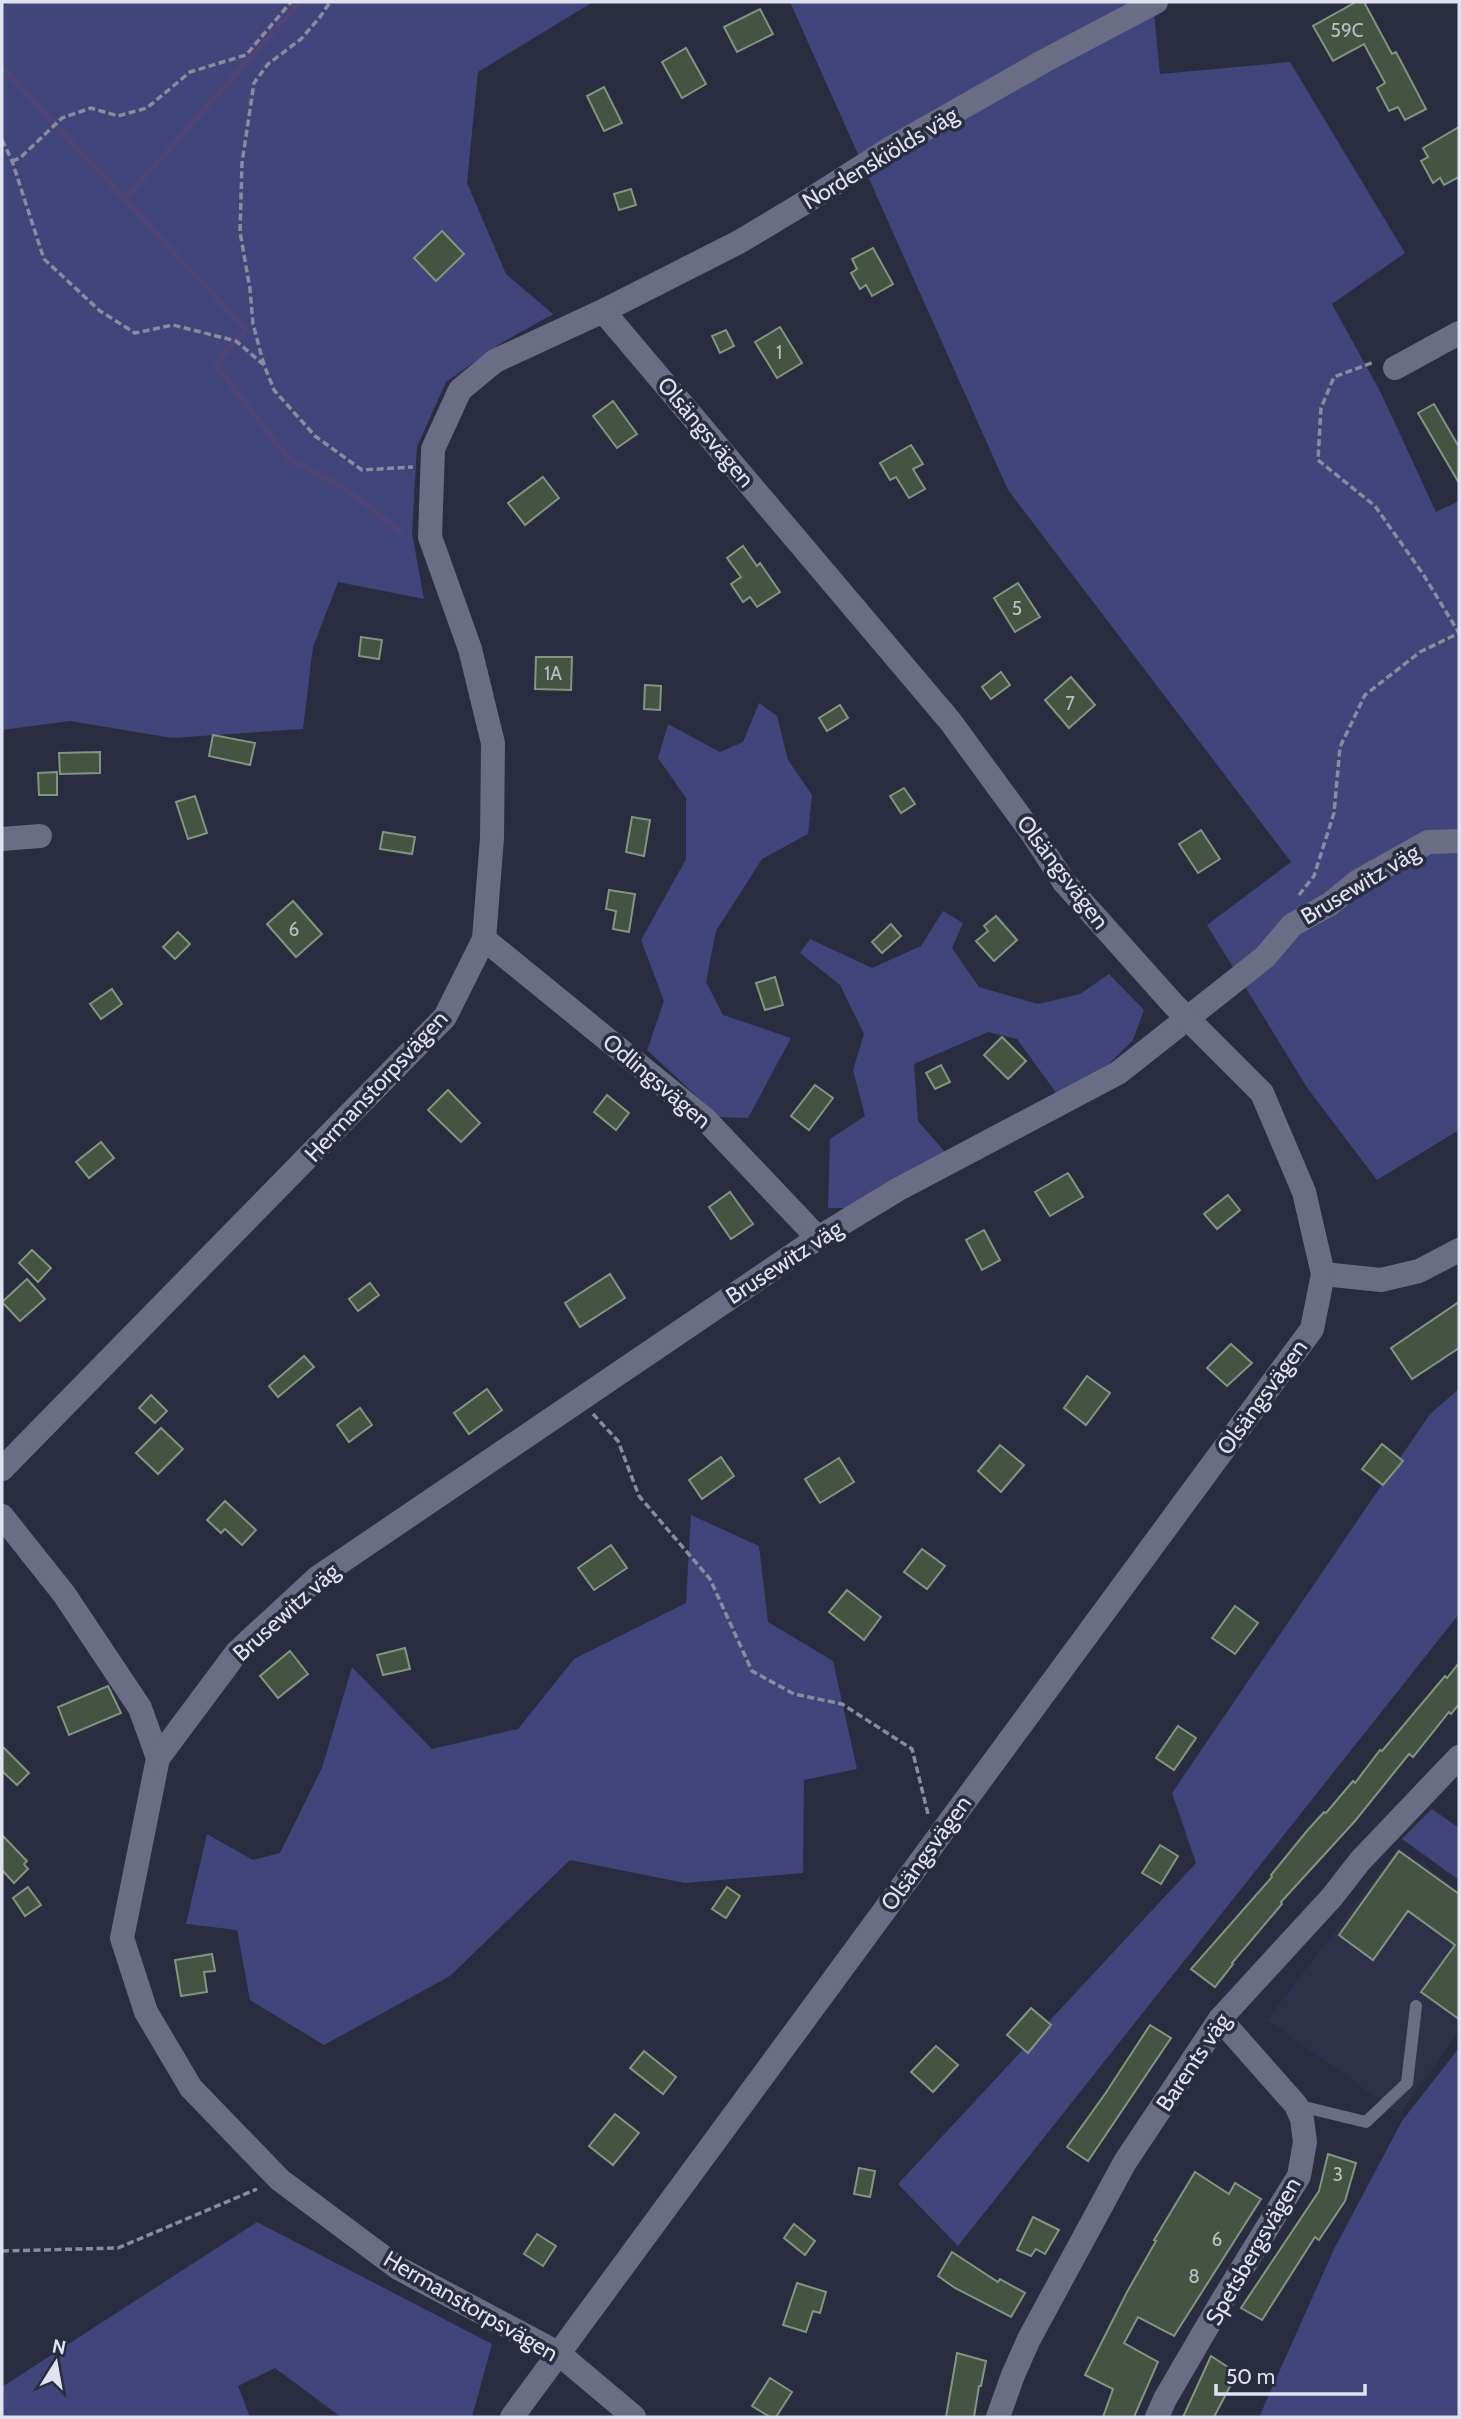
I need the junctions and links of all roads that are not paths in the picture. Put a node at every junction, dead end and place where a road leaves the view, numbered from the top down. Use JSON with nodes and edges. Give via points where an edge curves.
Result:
{"nodes":[{"id":1,"x":1156,"y":2,"type":"edge"},
{"id":2,"x":603,"y":311,"type":"junction"},
{"id":3,"x":1459,"y":332,"type":"edge"},
{"id":4,"x":1395,"y":368,"type":"road end"},
{"id":5,"x":40,"y":836,"type":"dead end"},
{"id":6,"x":2,"y":839,"type":"edge"},
{"id":7,"x":1459,"y":841,"type":"edge"},
{"id":8,"x":484,"y":939,"type":"junction"},
{"id":9,"x":1188,"y":1018,"type":"junction"},
{"id":10,"x":818,"y":1238,"type":"junction"},
{"id":11,"x":1459,"y":1250,"type":"edge"},
{"id":12,"x":1323,"y":1275,"type":"junction"},
{"id":13,"x":2,"y":1469,"type":"edge"},
{"id":14,"x":2,"y":1516,"type":"edge"},
{"id":15,"x":1459,"y":1757,"type":"edge"},
{"id":16,"x":158,"y":1758,"type":"junction"},
{"id":17,"x":1416,"y":2006,"type":"dead end"},
{"id":18,"x":1220,"y":2018,"type":"junction"},
{"id":19,"x":1296,"y":2105,"type":"junction"},
{"id":20,"x":558,"y":2353,"type":"junction"},
{"id":21,"x":512,"y":2417,"type":"edge"},
{"id":22,"x":634,"y":2417,"type":"edge"},
{"id":23,"x":998,"y":2417,"type":"edge"},
{"id":24,"x":1157,"y":2417,"type":"edge"}],
"edges":[{"from":1,"to":2,"type":"street","name":"Nordenskiölds väg","via":[[886,151],[739,242]]},
{"from":2,"to":8,"type":"street","name":"Hermanstorpsvägen","via":[[495,361],[460,390],[432,449],[430,537],[470,649],[493,743]]},
{"from":2,"to":9,"type":"street","name":"Olsängsvägen","via":[[950,722],[1064,882]]},
{"from":3,"to":4,"type":"street"},
{"from":5,"to":6,"type":"street"},
{"from":7,"to":9,"type":"street","name":"Brusewitz väg","via":[[1428,842],[1357,882],[1292,925],[1265,957]]},
{"from":8,"to":10,"type":"street","name":"Odlingsvägen","via":[[705,1119]]},
{"from":8,"to":13,"type":"street","name":"Hermanstorpsvägen","via":[[445,1017]]},
{"from":9,"to":10,"type":"street","name":"Brusewitz väg","via":[[1118,1073],[897,1190]]},
{"from":9,"to":12,"type":"street","name":"Olsängsvägen","via":[[1262,1093],[1304,1192]]},
{"from":10,"to":16,"type":"street","name":"Brusewitz väg","via":[[317,1578],[237,1652]]},
{"from":11,"to":12,"type":"street","via":[[1419,1271],[1381,1280]]},
{"from":12,"to":20,"type":"street","name":"Olsängsvägen","via":[[1312,1329]]},
{"from":14,"to":16,"type":"street","via":[[64,1594],[140,1708]]},
{"from":15,"to":18,"type":"street","name":"Barents väg"},
{"from":16,"to":20,"type":"street","name":"Hermanstorpsvägen","via":[[122,1938],[146,2012],[191,2088],[279,2180],[398,2268]]},
{"from":17,"to":19,"type":"lane","via":[[1407,2083],[1366,2122]]},
{"from":18,"to":19,"type":"street","name":"Spetsbergsvägen"},
{"from":18,"to":23,"type":"street","name":"Barents väg","via":[[1125,2162],[1030,2339]]},
{"from":19,"to":24,"type":"street","name":"Spetsbergsvägen","via":[[1306,2142],[1299,2176]]},
{"from":20,"to":21,"type":"street","name":"Olsängsvägen"},
{"from":20,"to":22,"type":"street","name":"Hermanstorpsvägen"}]}
